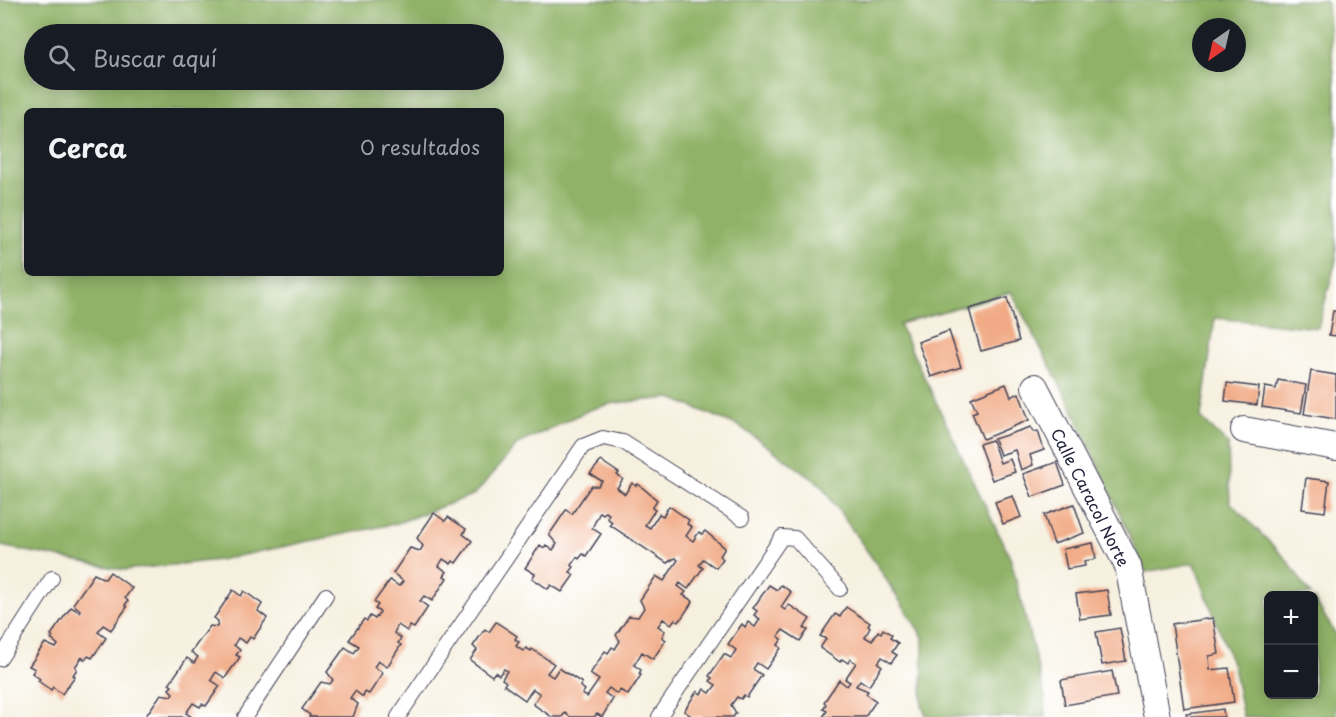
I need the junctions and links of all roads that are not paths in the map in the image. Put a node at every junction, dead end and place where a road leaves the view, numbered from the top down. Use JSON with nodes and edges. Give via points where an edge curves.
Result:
{"nodes":[{"id":1,"x":1035,"y":387,"type":"dead end"},
{"id":2,"x":1244,"y":430,"type":"dead end"},
{"id":3,"x":1336,"y":447,"type":"edge"},
{"id":4,"x":742,"y":518,"type":"dead end"},
{"id":5,"x":52,"y":578,"type":"dead end"},
{"id":6,"x":840,"y":589,"type":"dead end"},
{"id":7,"x":326,"y":595,"type":"dead end"},
{"id":8,"x":0,"y":659,"type":"edge"},
{"id":9,"x":245,"y":717,"type":"edge"},
{"id":10,"x":398,"y":717,"type":"edge"},
{"id":11,"x":659,"y":717,"type":"edge"},
{"id":12,"x":1157,"y":717,"type":"edge"}],
"edges":[{"from":1,"to":12,"type":"street","name":"Calle Caracol Norte","via":[[1128,566]]},
{"from":2,"to":3,"type":"street"},
{"from":4,"to":10,"type":"lane","via":[[623,442],[603,438],[583,446]]},
{"from":5,"to":8,"type":"lane"},
{"from":6,"to":11,"type":"lane","via":[[795,538],[782,537]]},
{"from":7,"to":9,"type":"lane"}]}
